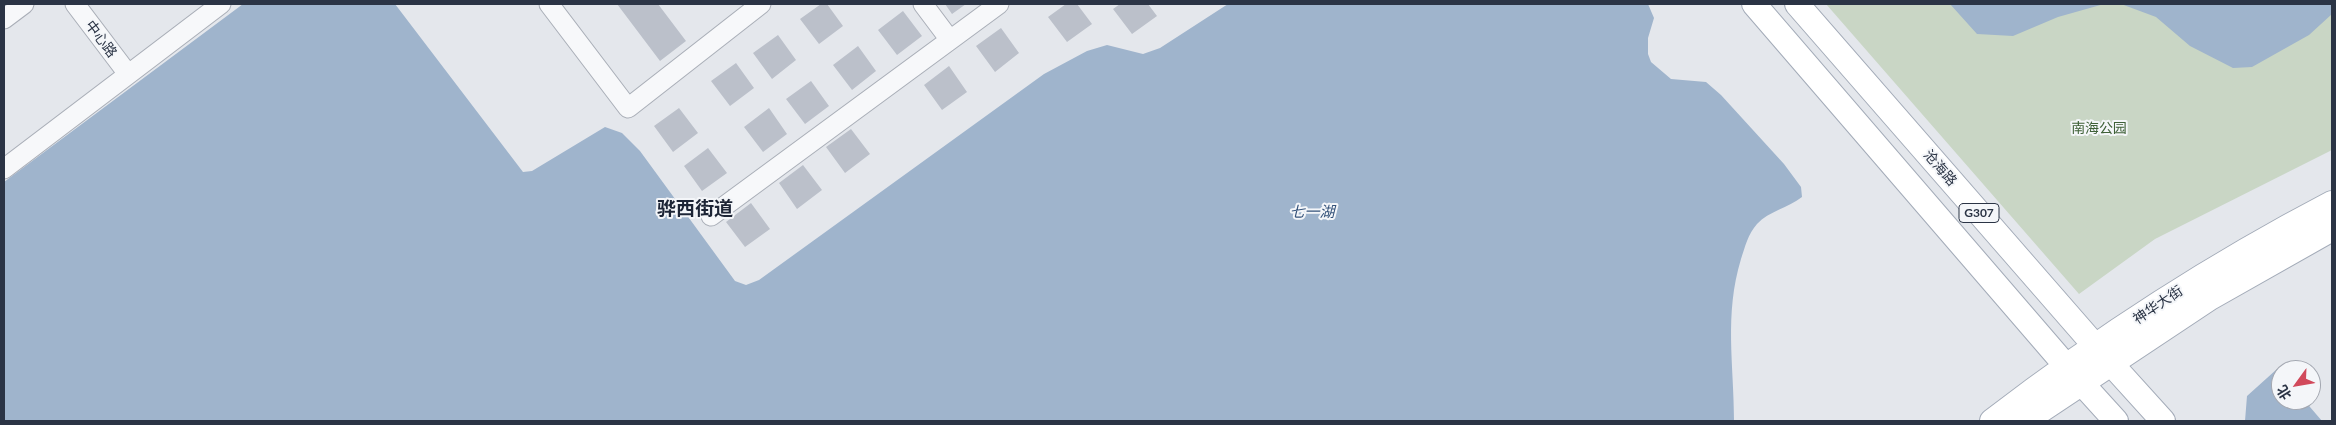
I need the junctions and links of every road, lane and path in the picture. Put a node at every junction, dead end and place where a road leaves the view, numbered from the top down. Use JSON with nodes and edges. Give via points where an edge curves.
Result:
{"nodes":[{"id":1,"x":24,"y":4,"type":"edge"},
{"id":2,"x":75,"y":4,"type":"edge"},
{"id":3,"x":221,"y":4,"type":"edge"},
{"id":4,"x":548,"y":4,"type":"edge"},
{"id":5,"x":762,"y":4,"type":"edge"},
{"id":6,"x":923,"y":4,"type":"edge"},
{"id":7,"x":999,"y":4,"type":"edge"},
{"id":8,"x":1754,"y":4,"type":"edge"},
{"id":9,"x":1797,"y":4,"type":"edge"},
{"id":10,"x":4,"y":19,"type":"edge"},
{"id":11,"x":950,"y":40,"type":"junction"},
{"id":12,"x":128,"y":74,"type":"junction"},
{"id":13,"x":4,"y":169,"type":"edge"},
{"id":14,"x":2332,"y":203,"type":"edge"},
{"id":15,"x":711,"y":216,"type":"dead end"},
{"id":16,"x":2332,"y":229,"type":"edge"},
{"id":17,"x":2103,"y":356,"type":"junction"},
{"id":18,"x":2074,"y":375,"type":"junction"},
{"id":19,"x":1992,"y":421,"type":"edge"},
{"id":20,"x":2025,"y":421,"type":"edge"},
{"id":21,"x":2116,"y":421,"type":"edge"},
{"id":22,"x":2163,"y":421,"type":"edge"}],
"edges":[{"from":1,"to":10,"type":"street"},
{"from":2,"to":12,"type":"street","name":"中心路"},
{"from":3,"to":12,"type":"street"},
{"from":4,"to":5,"type":"street","via":[[628,108]]},
{"from":6,"to":11,"type":"street"},
{"from":7,"to":11,"type":"street"},
{"from":8,"to":18,"type":"main road","number":"G307"},
{"from":9,"to":17,"type":"main road","name":"沧海路","number":"G307"},
{"from":11,"to":15,"type":"street"},
{"from":12,"to":13,"type":"street"},
{"from":14,"to":17,"type":"main road","name":"神华大街","via":[[2198,279]]},
{"from":16,"to":17,"type":"main road","name":"神华大街"},
{"from":17,"to":18,"type":"main road","name":"神华大街"},
{"from":17,"to":22,"type":"main road","name":"沧海路","number":"G307"},
{"from":18,"to":19,"type":"main road","name":"神华大街"},
{"from":18,"to":20,"type":"main road","name":"神华大街"},
{"from":18,"to":21,"type":"main road","number":"G307"}]}
